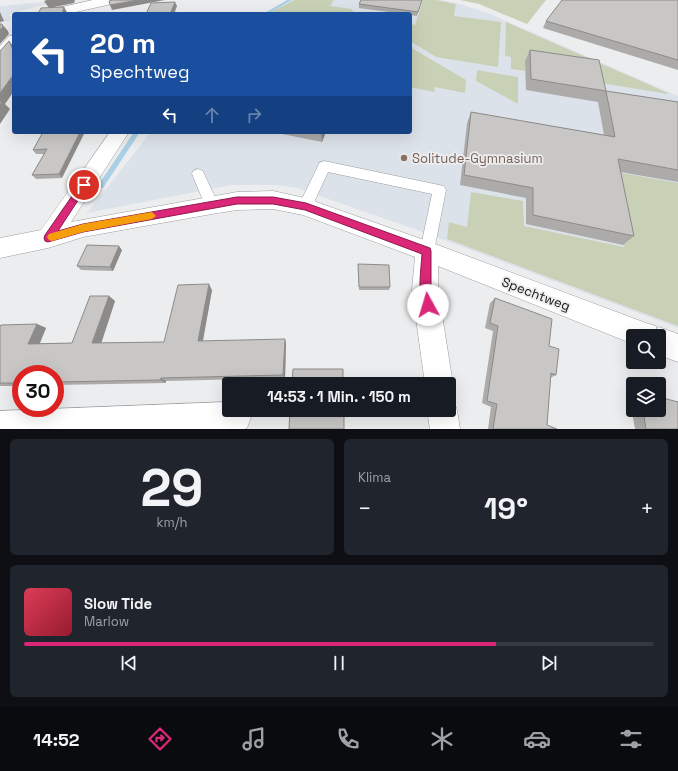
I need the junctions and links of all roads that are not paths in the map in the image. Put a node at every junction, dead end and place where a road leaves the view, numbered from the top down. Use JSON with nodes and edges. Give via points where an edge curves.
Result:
{"nodes":[{"id":1,"x":110,"y":0,"type":"edge"},
{"id":2,"x":83,"y":3,"type":"edge"},
{"id":3,"x":55,"y":12,"type":"edge"},
{"id":4,"x":12,"y":33,"type":"edge"},
{"id":5,"x":0,"y":56,"type":"edge"},
{"id":6,"x":119,"y":134,"type":"edge"},
{"id":7,"x":198,"y":174,"type":"dead end"},
{"id":8,"x":212,"y":205,"type":"junction"},
{"id":9,"x":306,"y":207,"type":"junction"},
{"id":10,"x":48,"y":238,"type":"junction"},
{"id":11,"x":0,"y":248,"type":"edge"},
{"id":12,"x":426,"y":251,"type":"junction"},
{"id":13,"x":628,"y":329,"type":"edge"},
{"id":14,"x":666,"y":344,"type":"edge"},
{"id":15,"x":678,"y":348,"type":"edge"},
{"id":16,"x":438,"y":377,"type":"edge"},
{"id":17,"x":236,"y":417,"type":"dead end"},
{"id":18,"x":443,"y":417,"type":"edge"},
{"id":19,"x":0,"y":426,"type":"edge"},
{"id":20,"x":445,"y":429,"type":"edge"}],
"edges":[{"from":1,"to":2,"type":"street"},
{"from":2,"to":3,"type":"street"},
{"from":4,"to":5,"type":"street"},
{"from":6,"to":10,"type":"street"},
{"from":7,"to":8,"type":"lane"},
{"from":8,"to":9,"type":"street","name":"Spechtweg","via":[[273,200]]},
{"from":8,"to":10,"type":"street","name":"Spechtweg","via":[[83,228]]},
{"from":9,"to":12,"type":"street","name":"Spechtweg"},
{"from":9,"to":12,"type":"lane","via":[[324,166],[439,190]]},
{"from":10,"to":11,"type":"street","name":"Spechtweg"},
{"from":12,"to":13,"type":"street","name":"Spechtweg"},
{"from":12,"to":16,"type":"street","via":[[426,290]]},
{"from":14,"to":15,"type":"street"},
{"from":17,"to":19,"type":"street"},
{"from":18,"to":20,"type":"street"}]}
